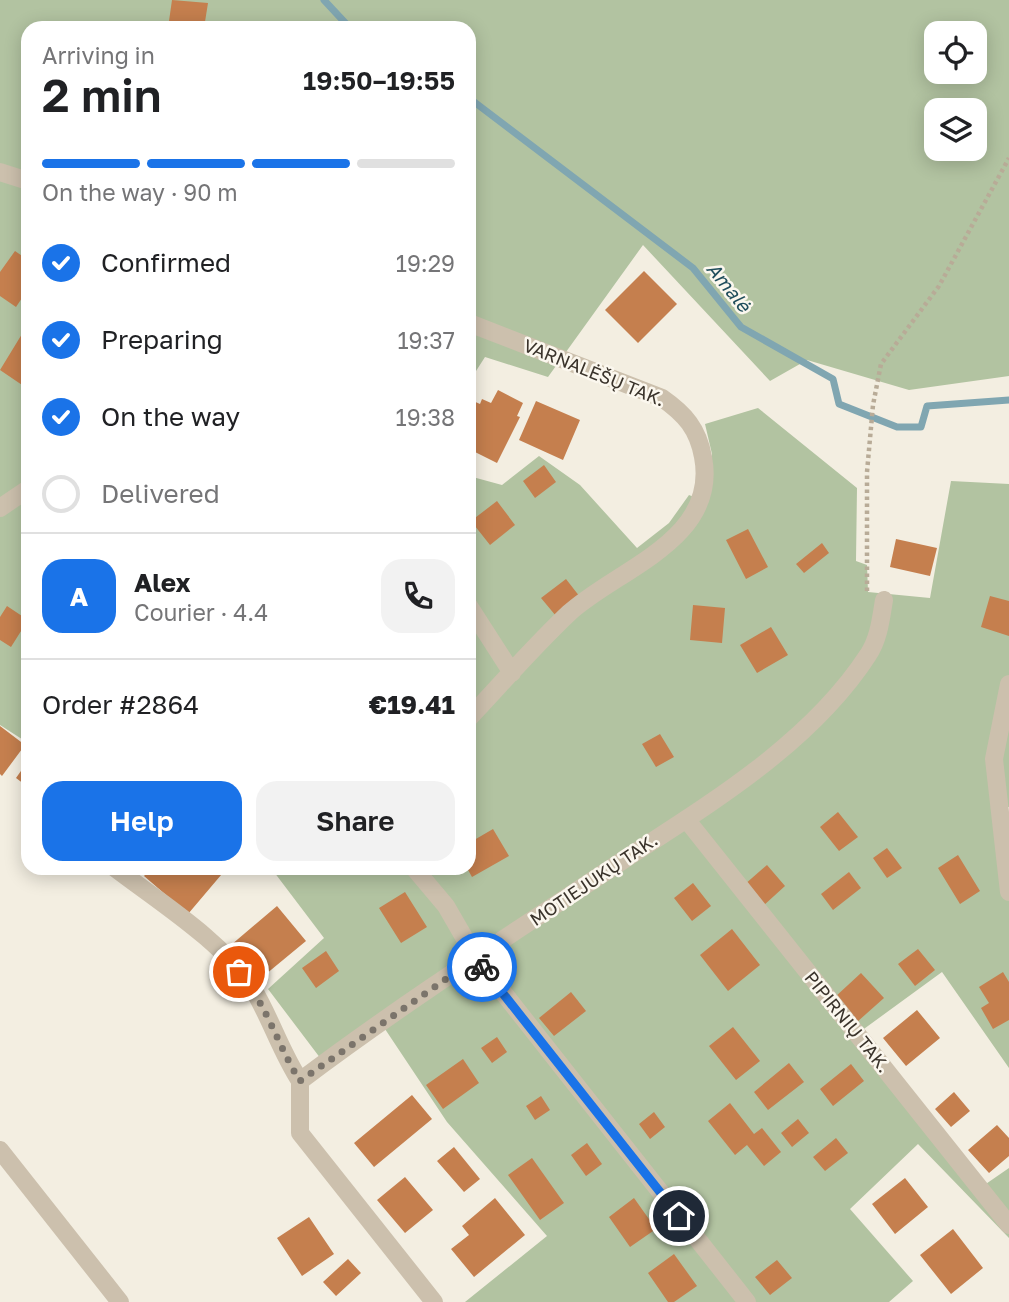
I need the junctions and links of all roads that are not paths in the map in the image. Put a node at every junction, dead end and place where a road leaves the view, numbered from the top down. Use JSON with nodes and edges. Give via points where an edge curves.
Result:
{"nodes":[{"id":1,"x":0,"y":172,"type":"edge"},
{"id":2,"x":21,"y":179,"type":"edge"},
{"id":3,"x":476,"y":326,"type":"edge"},
{"id":4,"x":21,"y":494,"type":"edge"},
{"id":5,"x":0,"y":508,"type":"edge"},
{"id":6,"x":884,"y":600,"type":"dead end"},
{"id":7,"x":476,"y":617,"type":"edge"},
{"id":8,"x":512,"y":673,"type":"junction"},
{"id":9,"x":1009,"y":684,"type":"edge"},
{"id":10,"x":476,"y":711,"type":"edge"},
{"id":11,"x":686,"y":819,"type":"junction"},
{"id":12,"x":124,"y":875,"type":"edge"},
{"id":13,"x":420,"y":875,"type":"edge"},
{"id":14,"x":1009,"y":892,"type":"edge"},
{"id":15,"x":476,"y":958,"type":"junction"},
{"id":16,"x":300,"y":1081,"type":"junction"},
{"id":17,"x":0,"y":1150,"type":"edge"},
{"id":18,"x":1009,"y":1225,"type":"edge"},
{"id":19,"x":120,"y":1302,"type":"edge"},
{"id":20,"x":434,"y":1302,"type":"edge"},
{"id":21,"x":747,"y":1302,"type":"edge"}],
"edges":[{"from":1,"to":2,"type":"street"},
{"from":3,"to":8,"type":"street","name":"VARNALĖŠŲ TAK.","via":[[662,398],[684,413],[700,440],[705,466],[695,516],[638,568],[571,611]]},
{"from":4,"to":5,"type":"street"},
{"from":6,"to":11,"type":"street","name":"MOTIEJUKŲ TAK.","via":[[877,637],[868,655],[828,703],[752,771]]},
{"from":7,"to":8,"type":"street"},
{"from":8,"to":10,"type":"street","name":"VARNALĖŠŲ TAK."},
{"from":9,"to":14,"type":"street","via":[[994,759]]},
{"from":11,"to":15,"type":"street","name":"MOTIEJUKŲ TAK."},
{"from":11,"to":18,"type":"street","name":"PIPIRNIŲ TAK."},
{"from":12,"to":16,"type":"street","via":[[211,942],[253,988]]},
{"from":13,"to":15,"type":"street","via":[[446,906]]},
{"from":15,"to":16,"type":"street","name":"MOTIEJUKŲ TAK."},
{"from":15,"to":21,"type":"street"},
{"from":16,"to":20,"type":"street","via":[[300,1133]]},
{"from":17,"to":19,"type":"street"}]}
